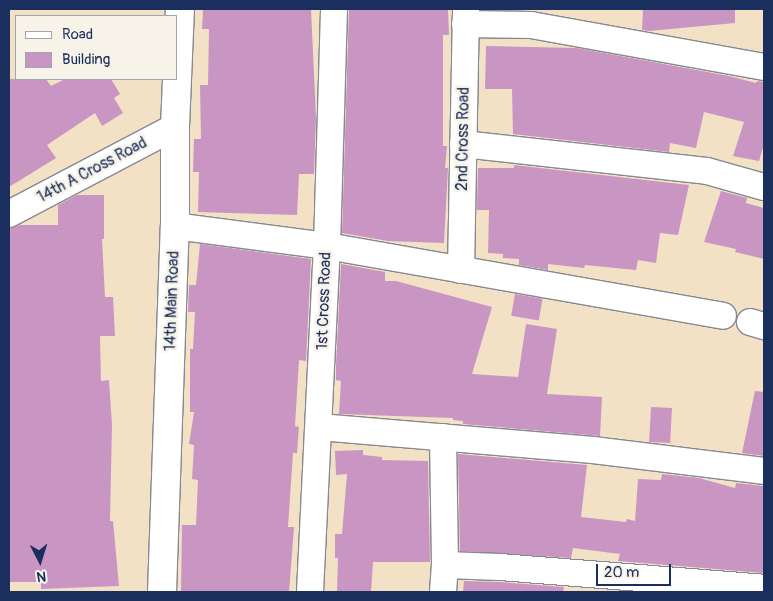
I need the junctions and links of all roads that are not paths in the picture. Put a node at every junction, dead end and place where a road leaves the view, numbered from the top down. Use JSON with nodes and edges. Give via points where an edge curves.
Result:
{"nodes":[{"id":1,"x":180,"y":9,"type":"edge"},
{"id":2,"x":334,"y":9,"type":"edge"},
{"id":3,"x":466,"y":16,"type":"edge"},
{"id":4,"x":178,"y":56,"type":"edge"},
{"id":5,"x":764,"y":67,"type":"edge"},
{"id":6,"x":177,"y":80,"type":"edge"},
{"id":7,"x":175,"y":127,"type":"junction"},
{"id":8,"x":463,"y":144,"type":"junction"},
{"id":9,"x":764,"y":187,"type":"edge"},
{"id":10,"x":9,"y":214,"type":"edge"},
{"id":11,"x":175,"y":226,"type":"junction"},
{"id":12,"x":327,"y":246,"type":"junction"},
{"id":13,"x":461,"y":270,"type":"junction"},
{"id":14,"x":723,"y":316,"type":"dead end"},
{"id":15,"x":319,"y":427,"type":"junction"},
{"id":16,"x":443,"y":437,"type":"junction"},
{"id":17,"x":764,"y":472,"type":"edge"},
{"id":18,"x":445,"y":566,"type":"junction"},
{"id":19,"x":764,"y":588,"type":"edge"},
{"id":20,"x":162,"y":592,"type":"edge"},
{"id":21,"x":310,"y":592,"type":"edge"},
{"id":22,"x":443,"y":592,"type":"edge"}],
"edges":[{"from":1,"to":4,"type":"street","name":"14th Main Road"},
{"from":2,"to":12,"type":"street","name":"1st Cross Road"},
{"from":3,"to":5,"type":"street"},
{"from":3,"to":8,"type":"street","name":"2nd Cross Road"},
{"from":6,"to":7,"type":"street","name":"14th Main Road"},
{"from":7,"to":10,"type":"street","name":"14th A Cross Road"},
{"from":7,"to":11,"type":"street","name":"14th Main Road"},
{"from":8,"to":9,"type":"street","via":[[707,171]]},
{"from":8,"to":13,"type":"street","name":"2nd Cross Road"},
{"from":11,"to":12,"type":"street"},
{"from":11,"to":20,"type":"street","name":"14th Main Road"},
{"from":12,"to":13,"type":"street"},
{"from":12,"to":15,"type":"street","name":"1st Cross Road"},
{"from":13,"to":14,"type":"street"},
{"from":15,"to":16,"type":"street"},
{"from":15,"to":21,"type":"street","name":"1st Cross Road"},
{"from":16,"to":17,"type":"street","via":[[593,450]]},
{"from":16,"to":18,"type":"street"},
{"from":18,"to":19,"type":"street","via":[[500,567]]},
{"from":18,"to":22,"type":"street"}]}
